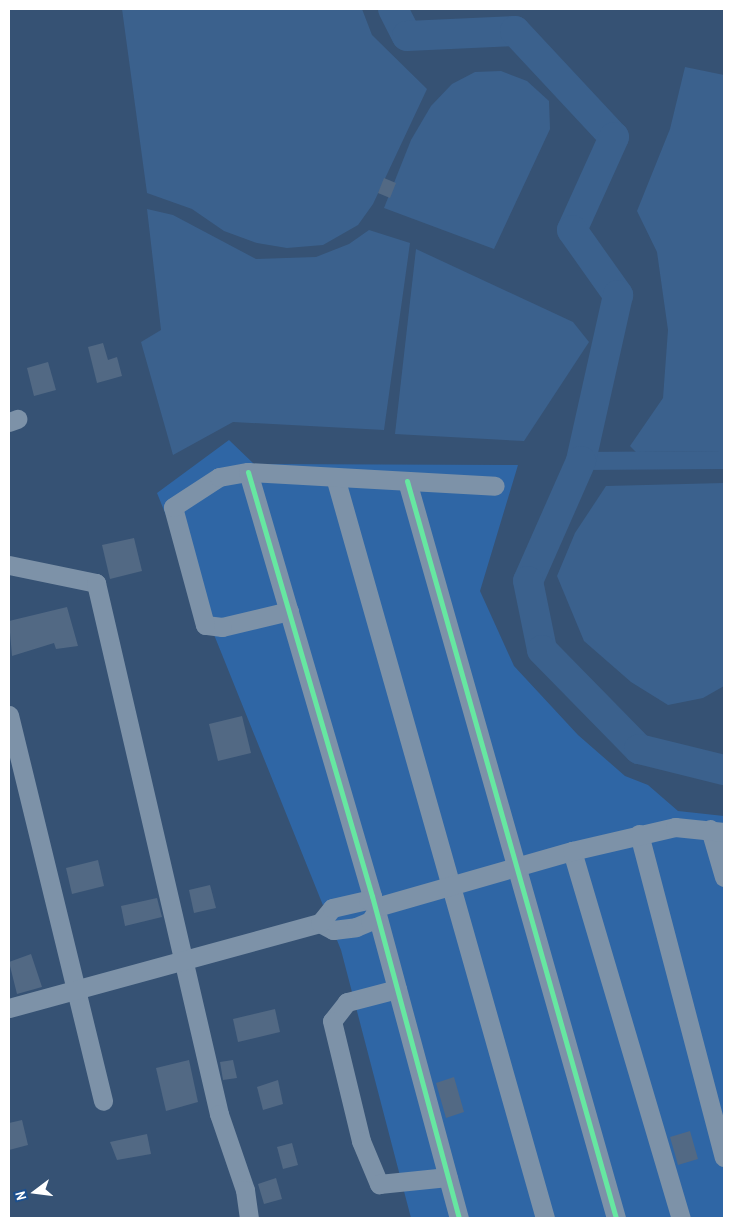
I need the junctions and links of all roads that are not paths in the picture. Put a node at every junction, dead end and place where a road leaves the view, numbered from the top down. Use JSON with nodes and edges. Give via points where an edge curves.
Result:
{"nodes":[{"id":1,"x":248,"y":472,"type":"junction"},
{"id":2,"x":335,"y":477,"type":"junction"},
{"id":3,"x":407,"y":481,"type":"junction"},
{"id":4,"x":495,"y":486,"type":"dead end"},
{"id":5,"x":9,"y":565,"type":"edge"},
{"id":6,"x":289,"y":612,"type":"junction"},
{"id":7,"x":9,"y":714,"type":"edge"},
{"id":8,"x":717,"y":831,"type":"edge"},
{"id":9,"x":639,"y":834,"type":"junction"},
{"id":10,"x":572,"y":851,"type":"junction"},
{"id":11,"x":516,"y":868,"type":"junction"},
{"id":12,"x":724,"y":878,"type":"edge"},
{"id":13,"x":449,"y":887,"type":"junction"},
{"id":14,"x":377,"y":908,"type":"junction"},
{"id":15,"x":185,"y":961,"type":"junction"},
{"id":16,"x":397,"y":989,"type":"junction"},
{"id":17,"x":75,"y":992,"type":"junction"},
{"id":18,"x":9,"y":1008,"type":"edge"},
{"id":19,"x":103,"y":1101,"type":"dead end"},
{"id":20,"x":724,"y":1157,"type":"edge"},
{"id":21,"x":448,"y":1177,"type":"junction"},
{"id":22,"x":249,"y":1218,"type":"edge"},
{"id":23,"x":460,"y":1218,"type":"edge"},
{"id":24,"x":545,"y":1218,"type":"edge"},
{"id":25,"x":616,"y":1218,"type":"edge"},
{"id":26,"x":680,"y":1218,"type":"edge"}],
"edges":[{"from":1,"to":2,"type":"street"},
{"from":1,"to":6,"type":"street"},
{"from":1,"to":6,"type":"street","via":[[219,477],[173,507],[194,600],[205,625],[222,627]]},
{"from":2,"to":3,"type":"street"},
{"from":2,"to":13,"type":"street"},
{"from":3,"to":4,"type":"street"},
{"from":3,"to":11,"type":"street"},
{"from":5,"to":15,"type":"street","via":[[96,583]]},
{"from":6,"to":14,"type":"street"},
{"from":7,"to":17,"type":"street"},
{"from":8,"to":9,"type":"street","via":[[675,827]]},
{"from":8,"to":12,"type":"street"},
{"from":9,"to":10,"type":"street"},
{"from":9,"to":20,"type":"street"},
{"from":10,"to":11,"type":"street"},
{"from":10,"to":26,"type":"street"},
{"from":11,"to":13,"type":"street"},
{"from":11,"to":25,"type":"street"},
{"from":13,"to":14,"type":"street"},
{"from":13,"to":24,"type":"street"},
{"from":14,"to":15,"type":"street","via":[[361,901],[332,908],[320,923]]},
{"from":14,"to":16,"type":"street"},
{"from":15,"to":17,"type":"street"},
{"from":15,"to":22,"type":"street","via":[[219,1114],[245,1190]]},
{"from":16,"to":21,"type":"street"},
{"from":16,"to":21,"type":"street","via":[[347,1002],[332,1021],[361,1140],[379,1184]]},
{"from":17,"to":18,"type":"street"},
{"from":17,"to":19,"type":"street"},
{"from":21,"to":23,"type":"street"}]}
